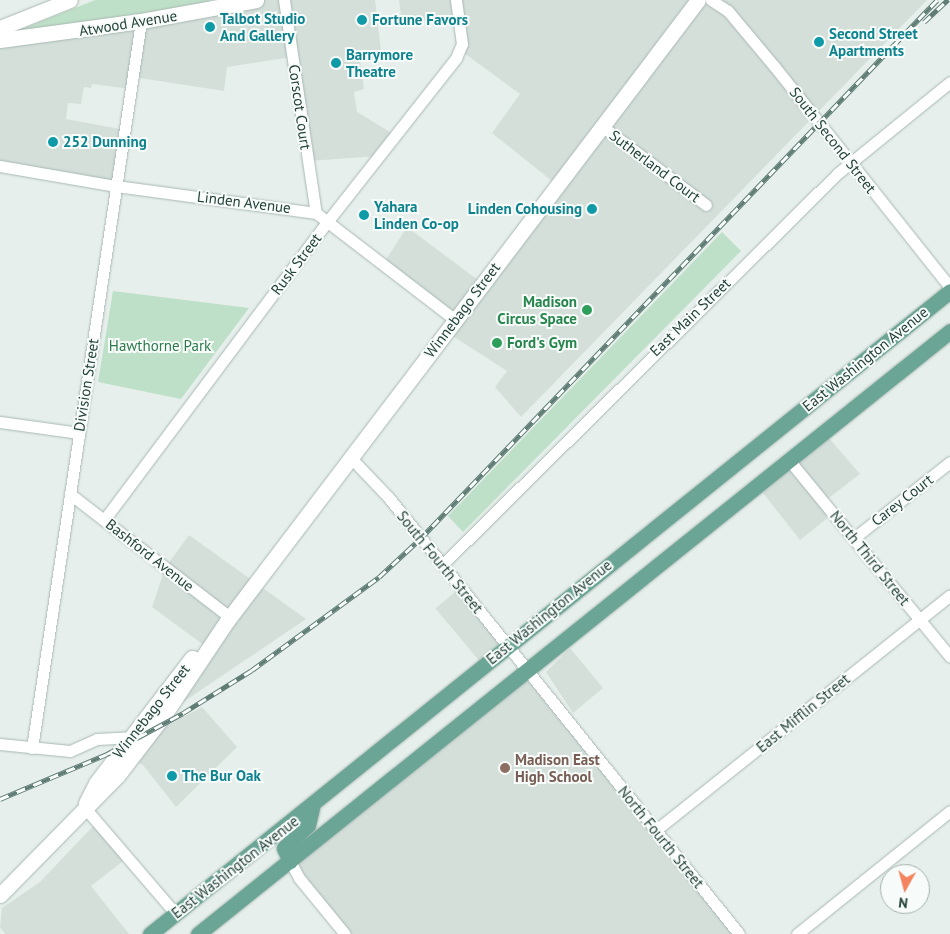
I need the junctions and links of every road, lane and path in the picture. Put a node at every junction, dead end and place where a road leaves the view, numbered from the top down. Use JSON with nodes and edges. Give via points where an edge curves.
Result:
{"nodes":[{"id":1,"x":70,"y":0,"type":"edge"},
{"id":2,"x":232,"y":0,"type":"edge"},
{"id":3,"x":284,"y":0,"type":"edge"},
{"id":4,"x":456,"y":0,"type":"edge"},
{"id":5,"x":698,"y":0,"type":"edge"},
{"id":6,"x":710,"y":0,"type":"edge"},
{"id":7,"x":252,"y":1,"type":"edge"},
{"id":8,"x":141,"y":22,"type":"junction"},
{"id":9,"x":0,"y":28,"type":"edge"},
{"id":10,"x":0,"y":40,"type":"edge"},
{"id":11,"x":950,"y":82,"type":"edge"},
{"id":12,"x":603,"y":127,"type":"junction"},
{"id":13,"x":850,"y":163,"type":"junction"},
{"id":14,"x":0,"y":166,"type":"edge"},
{"id":15,"x":116,"y":186,"type":"junction"},
{"id":16,"x":706,"y":205,"type":"dead end"},
{"id":17,"x":316,"y":213,"type":"junction"},
{"id":18,"x":327,"y":222,"type":"junction"},
{"id":19,"x":950,"y":287,"type":"edge"},
{"id":20,"x":950,"y":291,"type":"edge"},
{"id":21,"x":454,"y":319,"type":"junction"},
{"id":22,"x":950,"y":331,"type":"edge"},
{"id":23,"x":0,"y":422,"type":"edge"},
{"id":24,"x":79,"y":432,"type":"junction"},
{"id":25,"x":350,"y":457,"type":"junction"},
{"id":26,"x":789,"y":460,"type":"junction"},
{"id":27,"x":950,"y":462,"type":"edge"},
{"id":28,"x":70,"y":494,"type":"junction"},
{"id":29,"x":104,"y":520,"type":"junction"},
{"id":30,"x":854,"y":538,"type":"junction"},
{"id":31,"x":442,"y":565,"type":"junction"},
{"id":32,"x":950,"y":595,"type":"edge"},
{"id":33,"x":228,"y":619,"type":"junction"},
{"id":34,"x":920,"y":619,"type":"junction"},
{"id":35,"x":507,"y":645,"type":"junction"},
{"id":36,"x":950,"y":656,"type":"edge"},
{"id":37,"x":526,"y":669,"type":"junction"},
{"id":38,"x":147,"y":734,"type":"junction"},
{"id":39,"x":129,"y":738,"type":"junction"},
{"id":40,"x":0,"y":744,"type":"edge"},
{"id":41,"x":32,"y":748,"type":"junction"},
{"id":42,"x":312,"y":807,"type":"junction"},
{"id":43,"x":85,"y":808,"type":"junction"},
{"id":44,"x":950,"y":811,"type":"edge"},
{"id":45,"x":656,"y":830,"type":"junction"},
{"id":46,"x":290,"y":861,"type":"junction"},
{"id":47,"x":21,"y":872,"type":"junction"},
{"id":48,"x":0,"y":882,"type":"edge"},
{"id":49,"x":0,"y":896,"type":"edge"},
{"id":50,"x":175,"y":914,"type":"junction"},
{"id":51,"x":150,"y":934,"type":"edge"},
{"id":52,"x":198,"y":934,"type":"edge"},
{"id":53,"x":345,"y":934,"type":"edge"},
{"id":54,"x":739,"y":934,"type":"edge"},
{"id":55,"x":797,"y":934,"type":"edge"}],
"edges":[{"from":1,"to":9,"type":"street"},
{"from":2,"to":7,"type":"street"},
{"from":3,"to":17,"type":"street","name":"Corscot Court"},
{"from":4,"to":18,"type":"street","name":"Rusk Street","via":[[462,44],[456,58]]},
{"from":5,"to":12,"type":"street","name":"Winnebago Street"},
{"from":6,"to":13,"type":"street","name":"South Second Street","via":[[732,16]]},
{"from":7,"to":8,"type":"street","name":"Atwood Avenue"},
{"from":8,"to":10,"type":"street","name":"Atwood Avenue"},
{"from":8,"to":15,"type":"street","name":"Division Street"},
{"from":11,"to":13,"type":"street","name":"East Main Street"},
{"from":12,"to":16,"type":"street","name":"Sutherland Court"},
{"from":12,"to":21,"type":"street","name":"Winnebago Street"},
{"from":13,"to":19,"type":"street","name":"South Second Street"},
{"from":13,"to":31,"type":"street","name":"East Main Street","via":[[709,297]]},
{"from":14,"to":15,"type":"street","name":"Linden Avenue"},
{"from":15,"to":17,"type":"street","name":"Linden Avenue"},
{"from":15,"to":24,"type":"street","name":"Division Street"},
{"from":17,"to":18,"type":"street"},
{"from":18,"to":21,"type":"street"},
{"from":18,"to":29,"type":"street","name":"Rusk Street"},
{"from":20,"to":35,"type":"main road","name":"East Washington Avenue"},
{"from":21,"to":25,"type":"street","name":"Winnebago Street"},
{"from":22,"to":26,"type":"main road","name":"East Washington Avenue"},
{"from":23,"to":24,"type":"street"},
{"from":24,"to":28,"type":"street","name":"Division Street"},
{"from":25,"to":31,"type":"street","name":"South Fourth Street","via":[[389,498]]},
{"from":25,"to":33,"type":"street","name":"Winnebago Street"},
{"from":26,"to":30,"type":"street","name":"North Third Street"},
{"from":26,"to":37,"type":"main road","name":"East Washington Avenue"},
{"from":27,"to":30,"type":"street","name":"Carey Court"},
{"from":28,"to":29,"type":"street","name":"Bashford Avenue"},
{"from":28,"to":41,"type":"street","name":"Division Street"},
{"from":29,"to":33,"type":"street","name":"Bashford Avenue"},
{"from":30,"to":34,"type":"street","name":"North Third Street"},
{"from":31,"to":35,"type":"street","name":"South Fourth Street"},
{"from":32,"to":34,"type":"street","name":"East Mifflin Street"},
{"from":33,"to":38,"type":"street","name":"Winnebago Street","via":[[164,715]]},
{"from":33,"to":39,"type":"street","name":"Winnebago Street","via":[[213,632]]},
{"from":34,"to":36,"type":"street","name":"North Third Street"},
{"from":34,"to":45,"type":"street","name":"East Mifflin Street"},
{"from":35,"to":37,"type":"street","name":"South Fourth Street"},
{"from":35,"to":42,"type":"main road","name":"East Washington Avenue"},
{"from":37,"to":45,"type":"street","name":"North Fourth Street"},
{"from":37,"to":46,"type":"main road","name":"East Washington Avenue"},
{"from":38,"to":39,"type":"street"},
{"from":38,"to":43,"type":"street","name":"Winnebago Street","via":[[118,775]]},
{"from":39,"to":41,"type":"street","via":[[97,739],[70,751]]},
{"from":39,"to":43,"type":"street","name":"Winnebago Street","via":[[89,793]]},
{"from":40,"to":41,"type":"street"},
{"from":42,"to":46,"type":"main road","via":[[308,824],[284,848]]},
{"from":42,"to":50,"type":"main road","name":"East Washington Avenue"},
{"from":43,"to":47,"type":"street","name":"Winnebago Street"},
{"from":43,"to":50,"type":"street"},
{"from":44,"to":55,"type":"street"},
{"from":45,"to":54,"type":"street","name":"North Fourth Street"},
{"from":46,"to":52,"type":"main road","name":"East Washington Avenue"},
{"from":46,"to":53,"type":"street","via":[[299,878]]},
{"from":47,"to":48,"type":"street","name":"Winnebago Street"},
{"from":47,"to":49,"type":"street","name":"Winnebago Street"},
{"from":50,"to":51,"type":"main road","name":"East Washington Avenue"}]}
